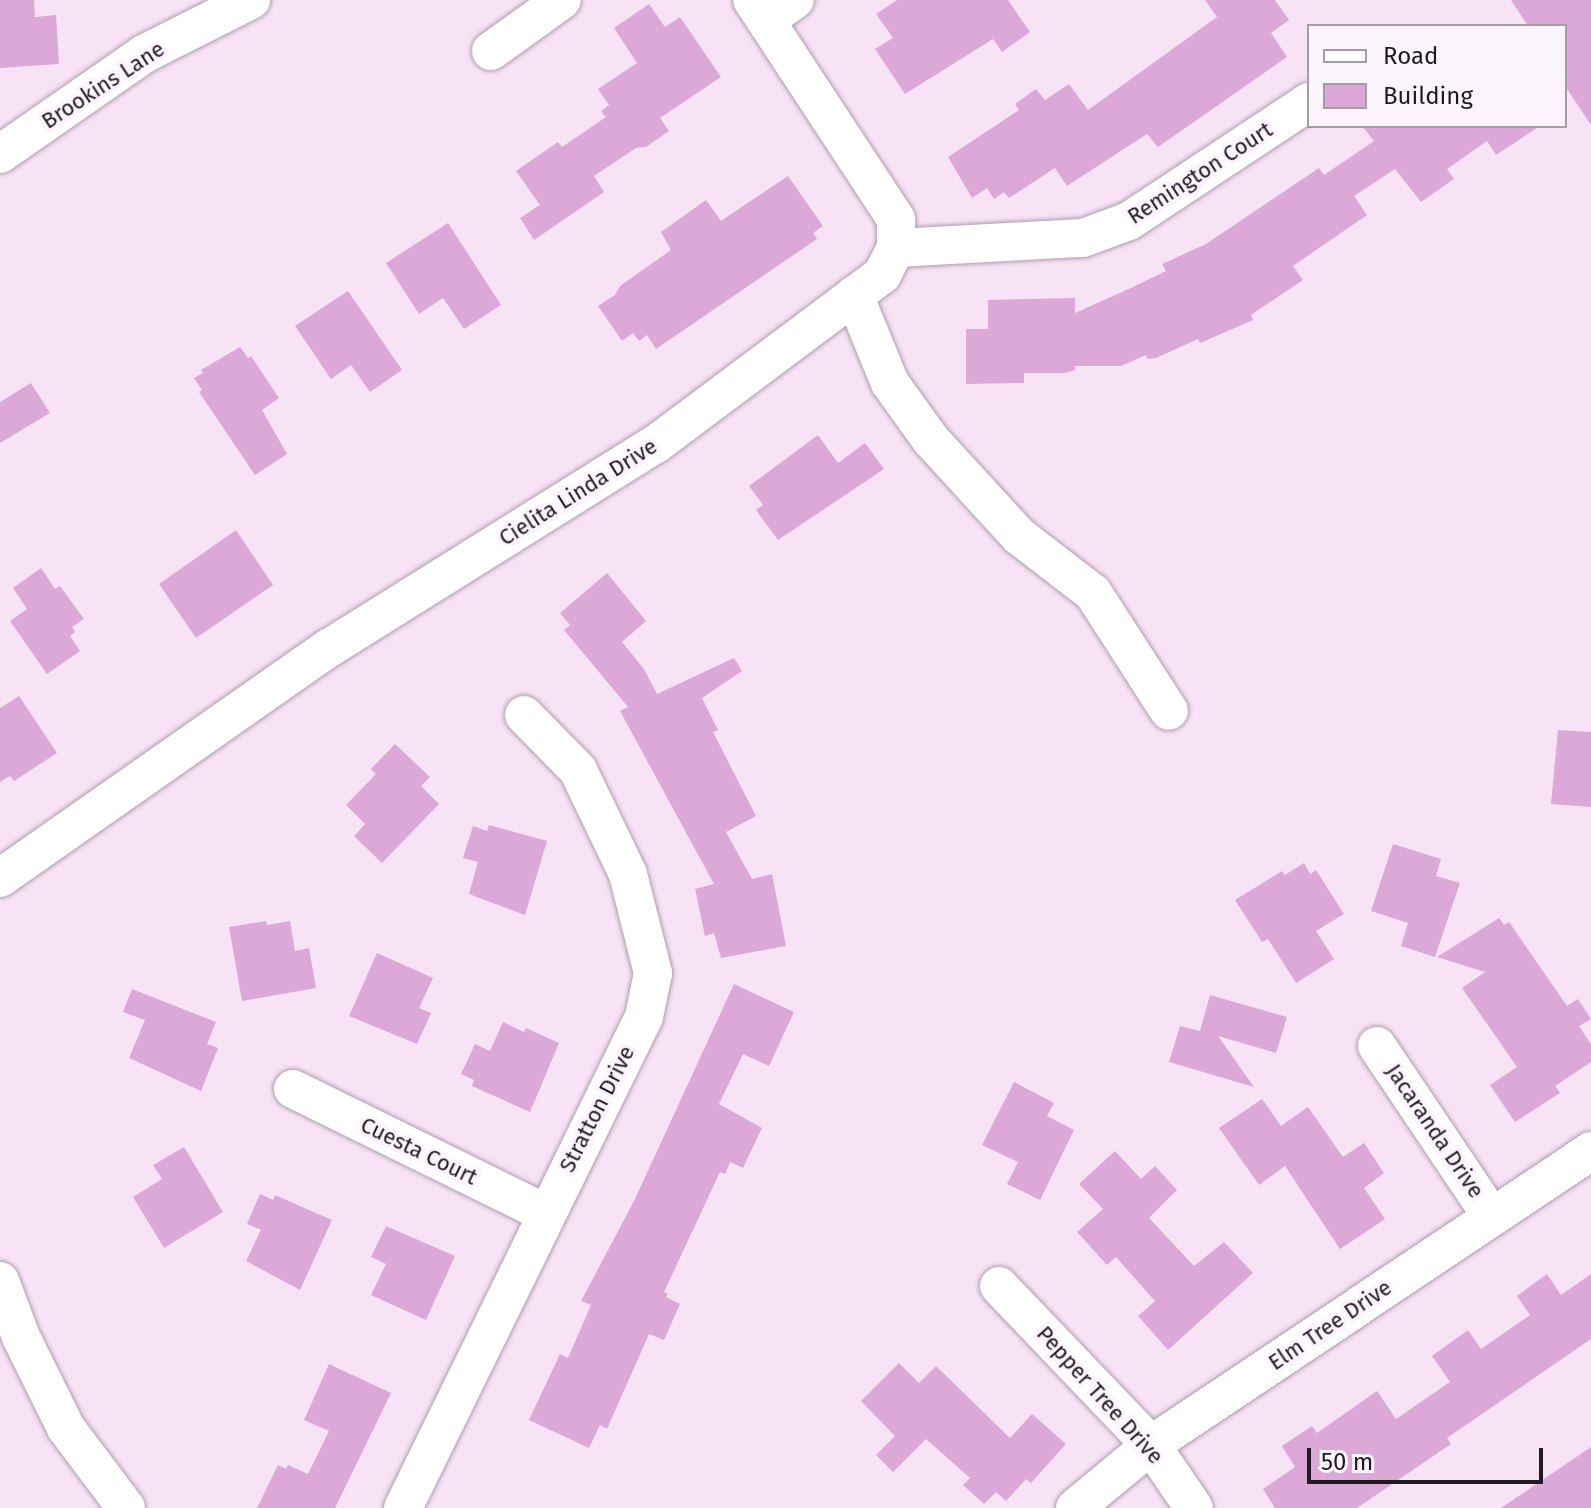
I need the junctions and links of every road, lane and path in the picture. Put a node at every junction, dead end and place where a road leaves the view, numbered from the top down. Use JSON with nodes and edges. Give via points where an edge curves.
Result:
{"nodes":[{"id":1,"x":251,"y":0,"type":"edge"},
{"id":2,"x":562,"y":0,"type":"edge"},
{"id":3,"x":771,"y":7,"type":"edge"},
{"id":4,"x":491,"y":51,"type":"dead end"},
{"id":5,"x":1307,"y":103,"type":"edge"},
{"id":6,"x":0,"y":154,"type":"edge"},
{"id":7,"x":896,"y":248,"type":"junction"},
{"id":8,"x":854,"y":295,"type":"junction"},
{"id":9,"x":1169,"y":711,"type":"dead end"},
{"id":10,"x":524,"y":715,"type":"dead end"},
{"id":11,"x":0,"y":878,"type":"edge"},
{"id":12,"x":1377,"y":1046,"type":"dead end"},
{"id":13,"x":293,"y":1089,"type":"dead end"},
{"id":14,"x":1591,"y":1151,"type":"edge"},
{"id":15,"x":545,"y":1213,"type":"junction"},
{"id":16,"x":1492,"y":1217,"type":"junction"},
{"id":17,"x":0,"y":1281,"type":"edge"},
{"id":18,"x":999,"y":1286,"type":"dead end"},
{"id":19,"x":1151,"y":1445,"type":"junction"},
{"id":20,"x":126,"y":1508,"type":"edge"},
{"id":21,"x":403,"y":1508,"type":"edge"},
{"id":22,"x":1075,"y":1508,"type":"edge"},
{"id":23,"x":1194,"y":1508,"type":"edge"}],
"edges":[{"from":1,"to":6,"type":"street","name":"Brookins Lane","via":[[144,54]]},
{"from":2,"to":4,"type":"street"},
{"from":3,"to":7,"type":"street","via":[[896,219]]},
{"from":5,"to":7,"type":"street","name":"Remington Court","via":[[1129,221],[1095,234]]},
{"from":7,"to":8,"type":"street","name":"Cielita Linda Drive","via":[[882,275]]},
{"from":8,"to":9,"type":"street","via":[[890,383],[931,440],[1019,536],[1093,593]]},
{"from":8,"to":11,"type":"street","name":"Cielita Linda Drive","via":[[656,444],[329,648]]},
{"from":10,"to":15,"type":"street","name":"Stratton Drive","via":[[578,770],[628,874],[653,973],[644,1017]]},
{"from":12,"to":16,"type":"street","name":"Jacaranda Drive"},
{"from":13,"to":15,"type":"street","name":"Cuesta Court"},
{"from":14,"to":16,"type":"street","name":"Elm Tree Drive"},
{"from":15,"to":21,"type":"street","name":"Stratton Drive"},
{"from":16,"to":19,"type":"street","name":"Elm Tree Drive"},
{"from":17,"to":20,"type":"street","via":[[66,1428]]},
{"from":18,"to":19,"type":"street","name":"Pepper Tree Drive"},
{"from":19,"to":22,"type":"street","name":"Elm Tree Drive"},
{"from":19,"to":23,"type":"street","name":"Pepper Tree Drive"}]}
